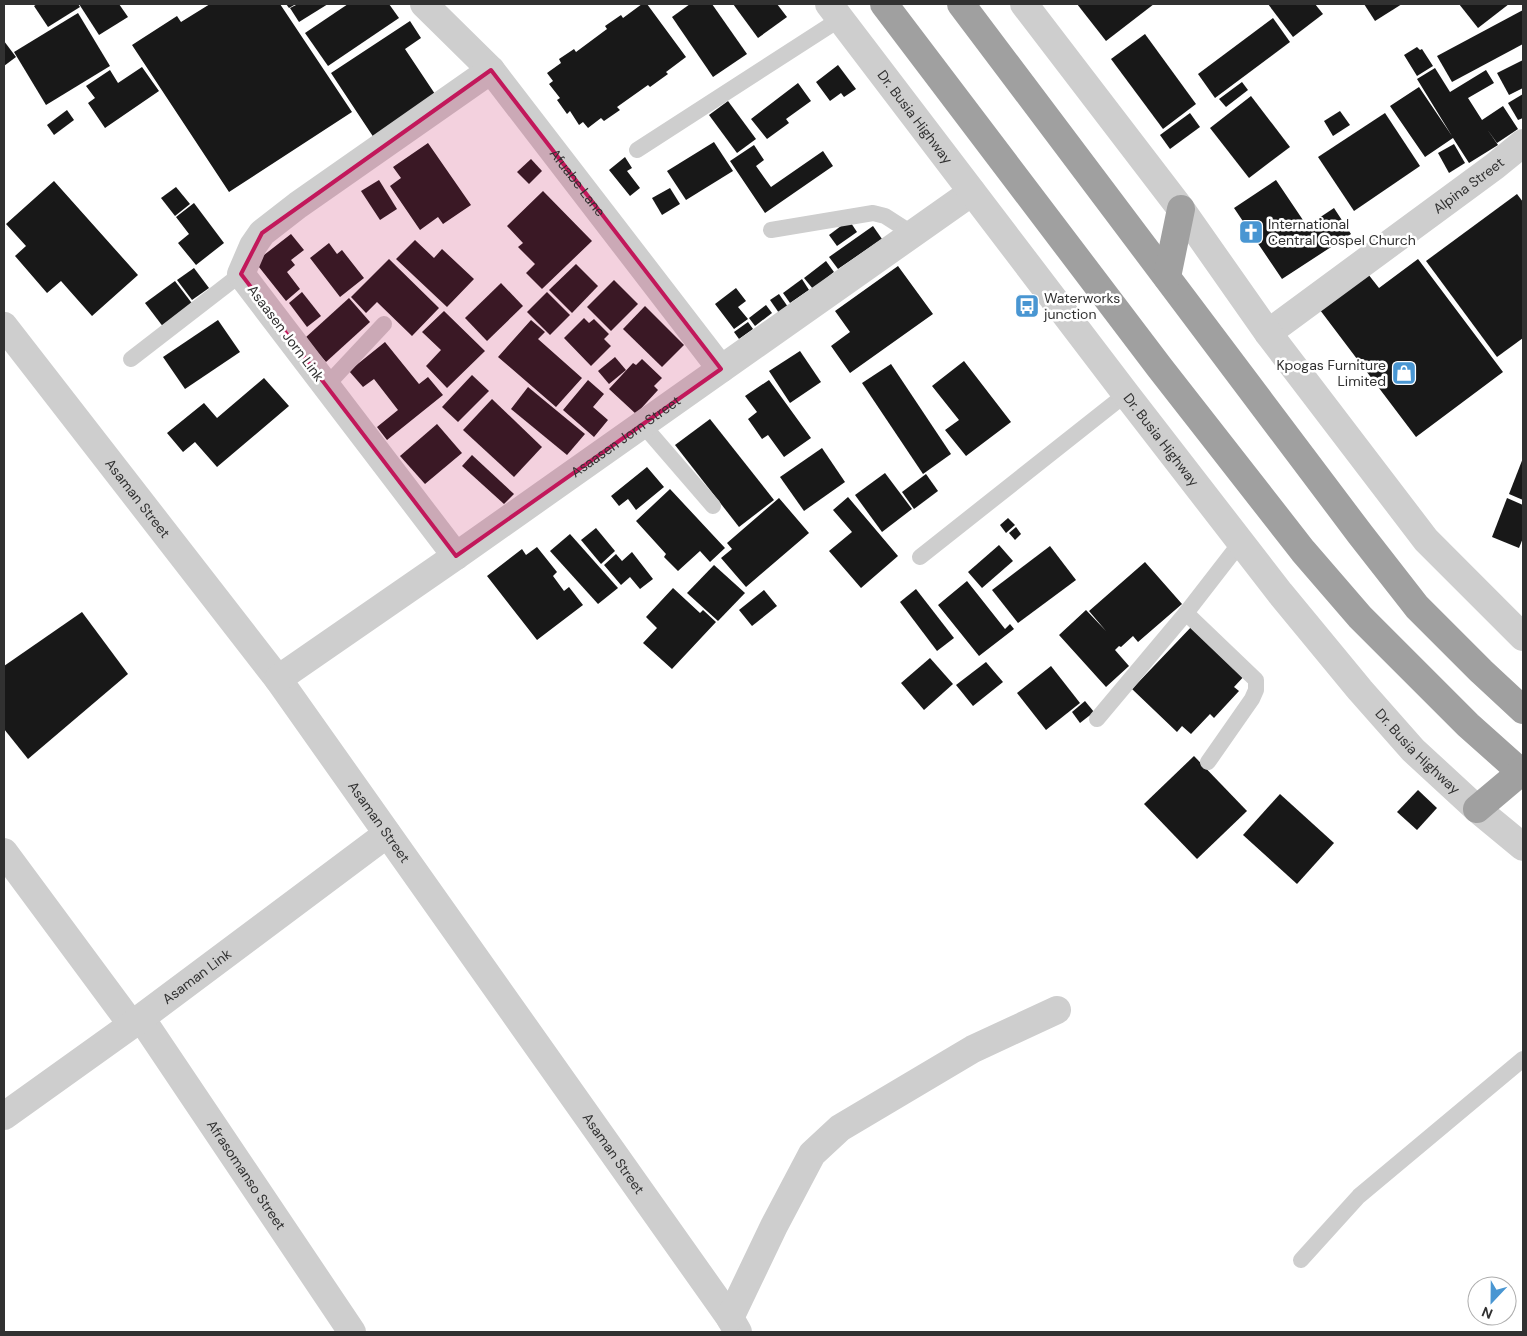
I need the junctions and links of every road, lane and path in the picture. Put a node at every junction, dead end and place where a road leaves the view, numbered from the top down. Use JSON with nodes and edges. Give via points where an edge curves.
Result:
{"nodes":[{"id":1,"x":424,"y":4,"type":"edge"},
{"id":2,"x":884,"y":4,"type":"edge"},
{"id":3,"x":961,"y":4,"type":"edge"},
{"id":4,"x":1024,"y":4,"type":"edge"},
{"id":5,"x":834,"y":11,"type":"edge"},
{"id":6,"x":491,"y":70,"type":"junction"},
{"id":7,"x":1523,"y":143,"type":"edge"},
{"id":8,"x":638,"y":150,"type":"dead end"},
{"id":9,"x":972,"y":192,"type":"junction"},
{"id":10,"x":1181,"y":209,"type":"junction"},
{"id":11,"x":771,"y":230,"type":"dead end"},
{"id":12,"x":913,"y":234,"type":"junction"},
{"id":13,"x":241,"y":274,"type":"junction"},
{"id":14,"x":1167,"y":277,"type":"junction"},
{"id":15,"x":384,"y":324,"type":"dead end"},
{"id":16,"x":4,"y":326,"type":"edge"},
{"id":17,"x":1268,"y":334,"type":"junction"},
{"id":18,"x":131,"y":359,"type":"dead end"},
{"id":19,"x":721,"y":369,"type":"junction"},
{"id":20,"x":326,"y":386,"type":"junction"},
{"id":21,"x":1126,"y":394,"type":"junction"},
{"id":22,"x":643,"y":425,"type":"junction"},
{"id":23,"x":714,"y":506,"type":"dead end"},
{"id":24,"x":1241,"y":542,"type":"junction"},
{"id":25,"x":456,"y":556,"type":"junction"},
{"id":26,"x":920,"y":557,"type":"dead end"},
{"id":27,"x":1186,"y":613,"type":"junction"},
{"id":28,"x":1523,"y":637,"type":"edge"},
{"id":29,"x":278,"y":679,"type":"junction"},
{"id":30,"x":1523,"y":710,"type":"edge"},
{"id":31,"x":1097,"y":719,"type":"dead end"},
{"id":32,"x":1208,"y":762,"type":"dead end"},
{"id":33,"x":1522,"y":773,"type":"edge"},
{"id":34,"x":1477,"y":809,"type":"junction"},
{"id":35,"x":387,"y":834,"type":"junction"},
{"id":36,"x":1523,"y":848,"type":"edge"},
{"id":37,"x":4,"y":852,"type":"edge"},
{"id":38,"x":1056,"y":1010,"type":"dead end"},
{"id":39,"x":136,"y":1021,"type":"junction"},
{"id":40,"x":1523,"y":1059,"type":"edge"},
{"id":41,"x":4,"y":1116,"type":"edge"},
{"id":42,"x":1301,"y":1260,"type":"dead end"},
{"id":43,"x":734,"y":1325,"type":"edge"},
{"id":44,"x":352,"y":1332,"type":"edge"}],
"edges":[{"from":1,"to":6,"type":"street","name":"Afuabe Lane"},
{"from":2,"to":33,"type":"highway","via":[[1303,551],[1360,617],[1468,725]]},
{"from":3,"to":14,"type":"highway"},
{"from":4,"to":10,"type":"street"},
{"from":5,"to":8,"type":"lane"},
{"from":5,"to":9,"type":"street","name":"Dr. Busia Highway"},
{"from":6,"to":13,"type":"street","name":"Asaasen Jorn Link","via":[[262,233]]},
{"from":6,"to":19,"type":"street","name":"Afuabe Lane"},
{"from":7,"to":17,"type":"street","name":"Alpina Street"},
{"from":9,"to":12,"type":"street","name":"Asaasen Jorn Street"},
{"from":9,"to":21,"type":"street","name":"Dr. Busia Highway"},
{"from":10,"to":14,"type":"highway"},
{"from":10,"to":17,"type":"street"},
{"from":11,"to":12,"type":"lane","via":[[873,213],[885,216]]},
{"from":12,"to":19,"type":"street","name":"Asaasen Jorn Street"},
{"from":13,"to":18,"type":"lane"},
{"from":13,"to":20,"type":"street","name":"Asaasen Jorn Link"},
{"from":14,"to":30,"type":"highway","via":[[1417,607]]},
{"from":15,"to":20,"type":"lane"},
{"from":16,"to":29,"type":"street","name":"Asaman Street"},
{"from":17,"to":28,"type":"street","via":[[1426,540]]},
{"from":19,"to":22,"type":"street","name":"Asaasen Jorn Street"},
{"from":20,"to":25,"type":"street","name":"Asaasen Jorn Link"},
{"from":21,"to":24,"type":"street","name":"Dr. Busia Highway"},
{"from":21,"to":26,"type":"lane"},
{"from":22,"to":23,"type":"lane"},
{"from":22,"to":25,"type":"street","name":"Asaasen Jorn Street"},
{"from":24,"to":27,"type":"lane"},
{"from":24,"to":34,"type":"street","name":"Dr. Busia Highway","via":[[1360,690],[1407,743]]},
{"from":25,"to":29,"type":"street","name":"Asaasen Jorn Street"},
{"from":27,"to":31,"type":"lane"},
{"from":27,"to":32,"type":"lane","via":[[1256,680],[1252,700]]},
{"from":29,"to":35,"type":"street","name":"Asaman Street"},
{"from":33,"to":34,"type":"highway"},
{"from":34,"to":36,"type":"street","name":"Dr. Busia Highway"},
{"from":35,"to":39,"type":"street","name":"Asaman Link"},
{"from":35,"to":43,"type":"street","name":"Asaman Street"},
{"from":37,"to":39,"type":"street","name":"Afrasomanso Street"},
{"from":38,"to":43,"type":"street","via":[[974,1049],[840,1128],[812,1154],[774,1226]]},
{"from":39,"to":41,"type":"street","name":"Asaman Link"},
{"from":39,"to":44,"type":"street","name":"Afrasomanso Street"},
{"from":40,"to":42,"type":"lane","via":[[1359,1196]]}]}
